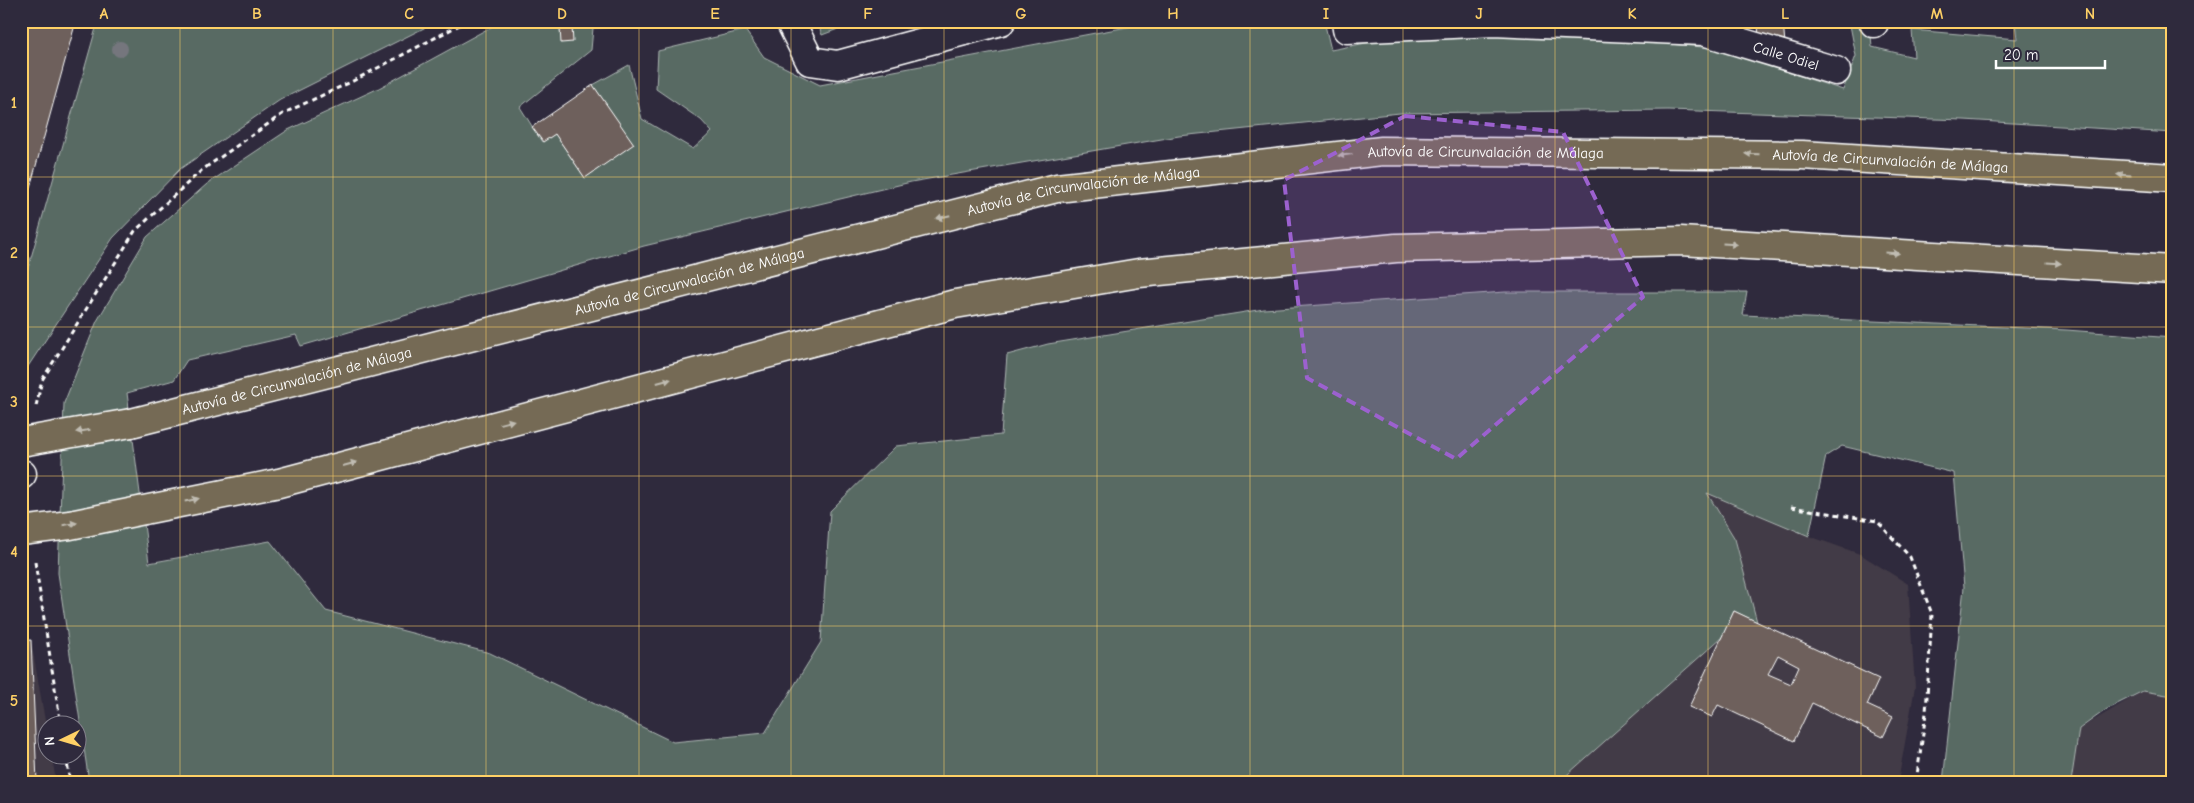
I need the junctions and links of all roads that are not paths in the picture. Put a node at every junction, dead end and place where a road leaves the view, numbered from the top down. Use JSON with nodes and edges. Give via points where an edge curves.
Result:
{"nodes":[{"id":1,"x":790,"y":21,"type":"edge"},
{"id":2,"x":1001,"y":21,"type":"edge"},
{"id":3,"x":1346,"y":25,"type":"edge"},
{"id":4,"x":1715,"y":28,"type":"edge"},
{"id":5,"x":1836,"y":71,"type":"dead end"},
{"id":6,"x":2173,"y":178,"type":"edge"},
{"id":7,"x":2173,"y":270,"type":"edge"},
{"id":8,"x":21,"y":442,"type":"edge"},
{"id":9,"x":21,"y":531,"type":"edge"}],
"edges":[{"from":1,"to":2,"type":"lane","via":[[810,61],[838,65]]},
{"from":3,"to":4,"type":"lane","name":"Calle Odiel","via":[[1494,22],[1702,31]]},
{"from":4,"to":5,"type":"lane","name":"Calle Odiel"},
{"from":6,"to":8,"type":"highway","name":"Autovía de Circunvalación de Málaga","one_way":true,"bridge":true,"via":[[1802,155],[1382,151],[1057,188],[131,423]]},
{"from":9,"to":7,"type":"highway","one_way":true,"bridge":true,"via":[[70,525],[279,483],[955,304],[1139,273],[1396,248],[1681,241]]}]}
